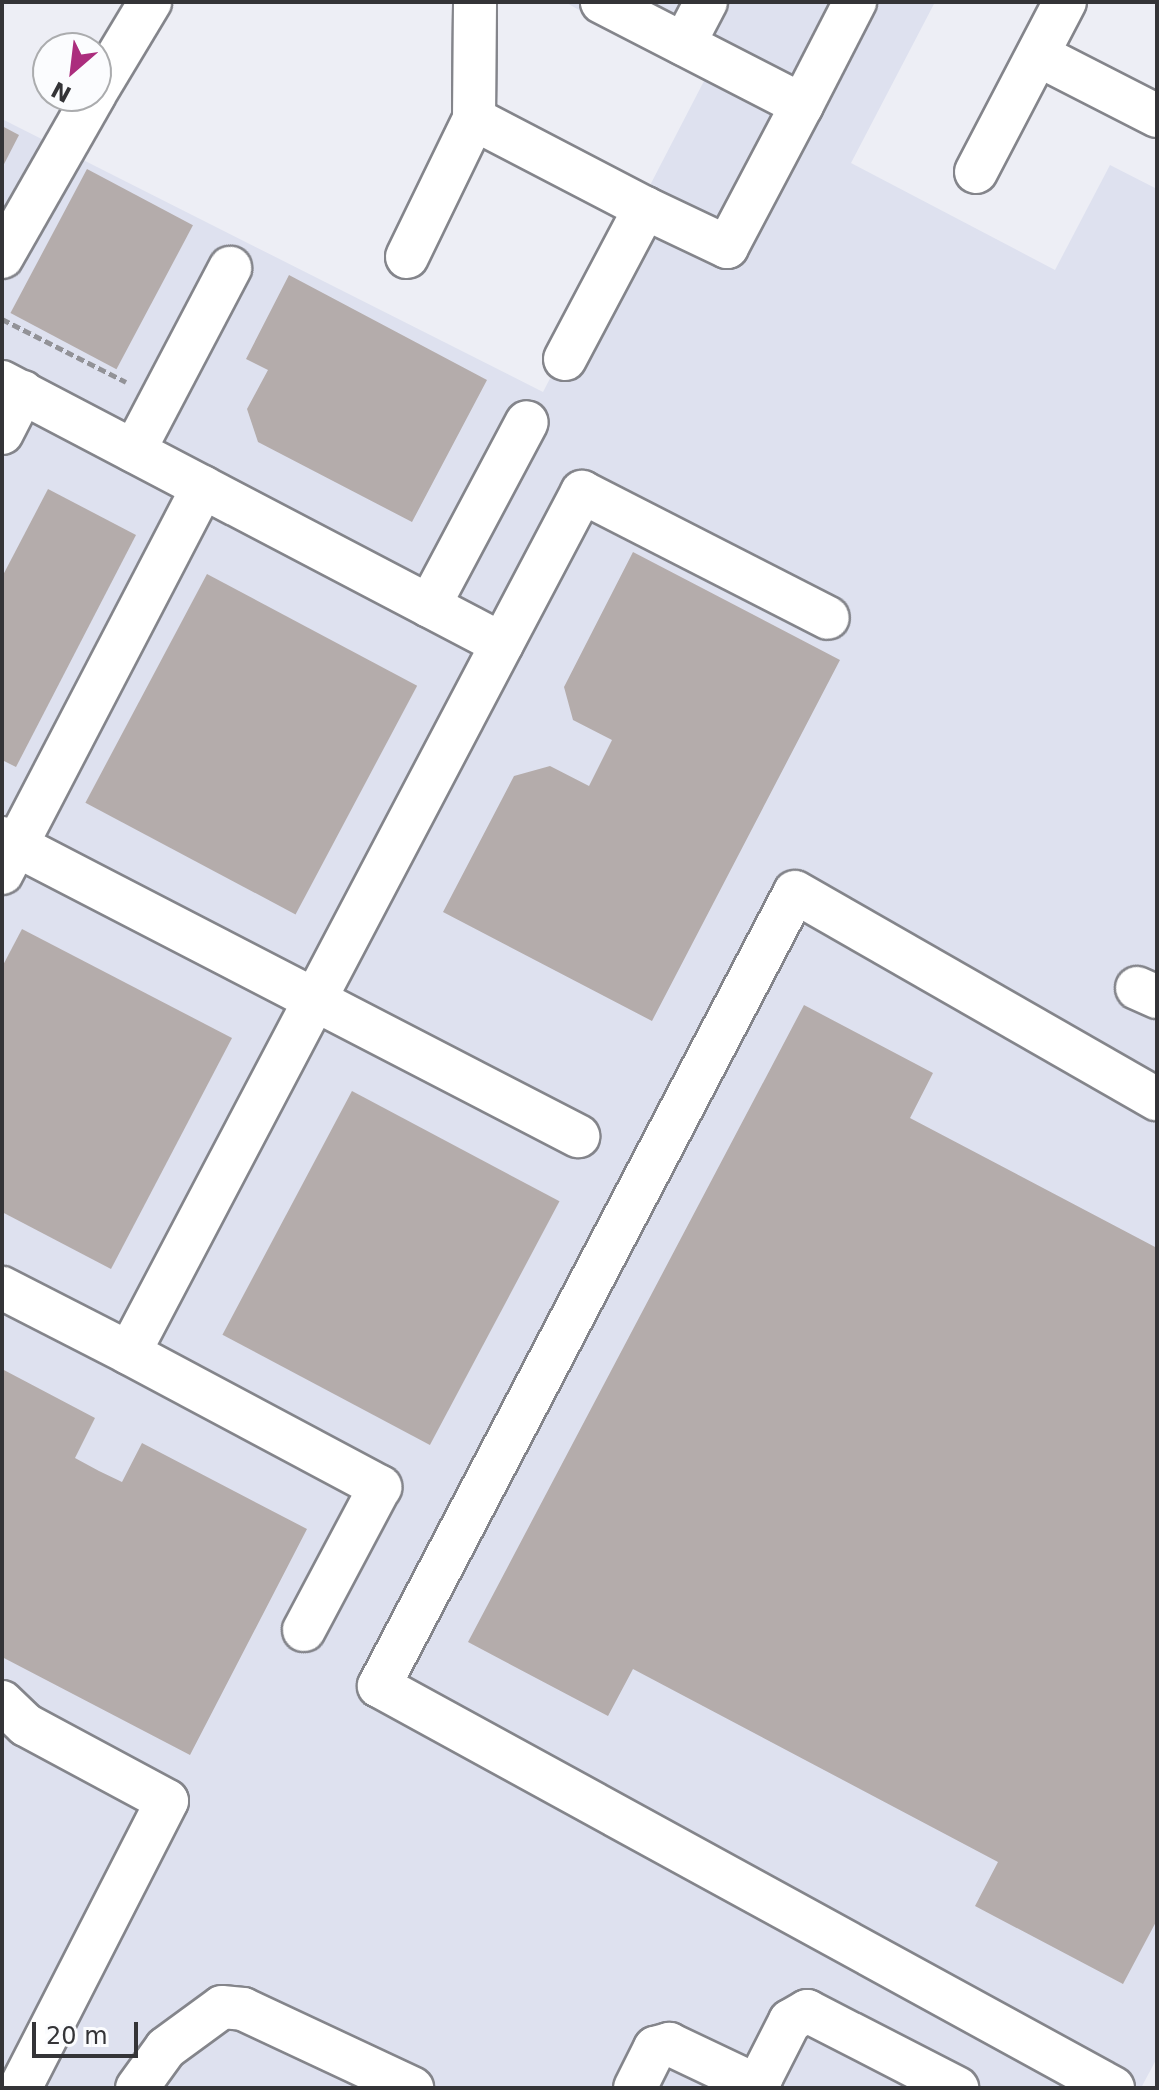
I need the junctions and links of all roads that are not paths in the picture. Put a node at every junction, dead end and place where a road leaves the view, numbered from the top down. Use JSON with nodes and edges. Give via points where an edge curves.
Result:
{"nodes":[{"id":1,"x":150,"y":2,"type":"edge"},
{"id":2,"x":475,"y":2,"type":"edge"},
{"id":3,"x":602,"y":2,"type":"edge"},
{"id":4,"x":706,"y":2,"type":"edge"},
{"id":5,"x":855,"y":2,"type":"edge"},
{"id":6,"x":1065,"y":2,"type":"edge"},
{"id":7,"x":684,"y":44,"type":"junction"},
{"id":8,"x":1038,"y":55,"type":"junction"},
{"id":9,"x":112,"y":66,"type":"edge"},
{"id":10,"x":802,"y":105,"type":"junction"},
{"id":11,"x":85,"y":112,"type":"edge"},
{"id":12,"x":1157,"y":116,"type":"edge"},
{"id":13,"x":474,"y":119,"type":"junction"},
{"id":14,"x":976,"y":172,"type":"dead end"},
{"id":15,"x":645,"y":208,"type":"junction"},
{"id":16,"x":2,"y":257,"type":"edge"},
{"id":17,"x":407,"y":257,"type":"dead end"},
{"id":18,"x":230,"y":268,"type":"dead end"},
{"id":19,"x":565,"y":359,"type":"dead end"},
{"id":20,"x":12,"y":387,"type":"edge"},
{"id":21,"x":527,"y":422,"type":"dead end"},
{"id":22,"x":2,"y":433,"type":"edge"},
{"id":23,"x":134,"y":451,"type":"junction"},
{"id":24,"x":203,"y":487,"type":"junction"},
{"id":25,"x":429,"y":606,"type":"junction"},
{"id":26,"x":828,"y":618,"type":"dead end"},
{"id":27,"x":502,"y":644,"type":"junction"},
{"id":28,"x":7,"y":852,"type":"edge"},
{"id":29,"x":314,"y":1000,"type":"junction"},
{"id":30,"x":1157,"y":1099,"type":"edge"},
{"id":31,"x":578,"y":1136,"type":"dead end"},
{"id":32,"x":2,"y":1288,"type":"edge"},
{"id":33,"x":129,"y":1353,"type":"junction"},
{"id":34,"x":304,"y":1630,"type":"dead end"},
{"id":35,"x":2,"y":1702,"type":"edge"},
{"id":36,"x":20,"y":2088,"type":"edge"},
{"id":37,"x":137,"y":2088,"type":"edge"},
{"id":38,"x":412,"y":2088,"type":"edge"},
{"id":39,"x":635,"y":2088,"type":"edge"},
{"id":40,"x":957,"y":2088,"type":"edge"},
{"id":41,"x":1113,"y":2088,"type":"edge"}],
"edges":[{"from":1,"to":9,"type":"lane"},
{"from":2,"to":13,"type":"lane"},
{"from":3,"to":7,"type":"lane"},
{"from":4,"to":7,"type":"lane"},
{"from":5,"to":10,"type":"lane"},
{"from":6,"to":8,"type":"lane"},
{"from":7,"to":10,"type":"lane"},
{"from":8,"to":12,"type":"lane"},
{"from":8,"to":14,"type":"lane"},
{"from":10,"to":15,"type":"lane","via":[[727,247]]},
{"from":11,"to":16,"type":"lane"},
{"from":13,"to":15,"type":"lane"},
{"from":13,"to":17,"type":"lane"},
{"from":15,"to":19,"type":"lane"},
{"from":18,"to":23,"type":"lane"},
{"from":20,"to":22,"type":"lane"},
{"from":20,"to":23,"type":"lane"},
{"from":21,"to":25,"type":"lane"},
{"from":23,"to":24,"type":"lane"},
{"from":24,"to":25,"type":"lane"},
{"from":24,"to":28,"type":"lane"},
{"from":25,"to":27,"type":"lane"},
{"from":26,"to":27,"type":"lane","via":[[582,492]]},
{"from":27,"to":29,"type":"lane"},
{"from":28,"to":29,"type":"lane"},
{"from":29,"to":31,"type":"lane"},
{"from":29,"to":33,"type":"lane"},
{"from":30,"to":41,"type":"lane","via":[[795,892],[379,1686]]},
{"from":32,"to":33,"type":"lane"},
{"from":33,"to":34,"type":"lane","via":[[380,1487]]},
{"from":35,"to":36,"type":"lane","via":[[26,1725],[167,1801]]},
{"from":37,"to":38,"type":"lane","via":[[166,2048],[222,2007],[243,2009]]},
{"from":39,"to":40,"type":"lane","via":[[655,2048],[669,2044],[751,2083],[762,2076],[790,2021],[807,2011]]}]}
